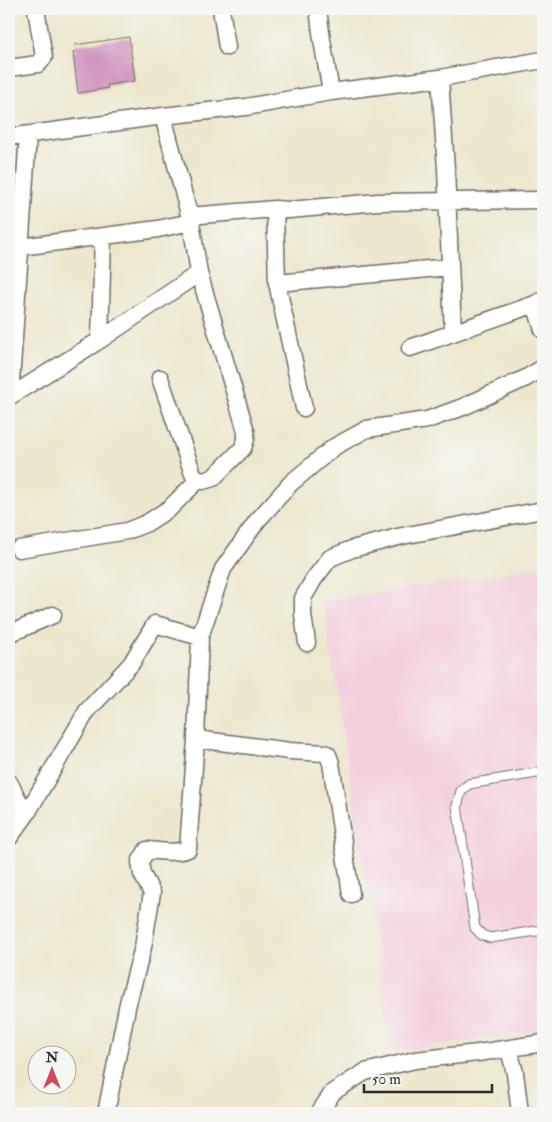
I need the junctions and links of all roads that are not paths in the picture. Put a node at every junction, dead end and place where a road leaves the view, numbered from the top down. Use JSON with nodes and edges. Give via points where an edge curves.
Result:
{"nodes":[{"id":1,"x":36,"y":9,"type":"edge"},
{"id":2,"x":221,"y":9,"type":"edge"},
{"id":3,"x":318,"y":9,"type":"edge"},
{"id":4,"x":227,"y":47,"type":"dead end"},
{"id":5,"x":543,"y":60,"type":"edge"},
{"id":6,"x":9,"y":68,"type":"edge"},
{"id":7,"x":440,"y":78,"type":"junction"},
{"id":8,"x":331,"y":92,"type":"junction"},
{"id":9,"x":163,"y":116,"type":"junction"},
{"id":10,"x":28,"y":135,"type":"junction"},
{"id":11,"x":9,"y":137,"type":"edge"},
{"id":12,"x":447,"y":200,"type":"junction"},
{"id":13,"x":543,"y":200,"type":"edge"},
{"id":14,"x":275,"y":209,"type":"junction"},
{"id":15,"x":190,"y":219,"type":"junction"},
{"id":16,"x":102,"y":236,"type":"junction"},
{"id":17,"x":20,"y":247,"type":"junction"},
{"id":18,"x":450,"y":267,"type":"junction"},
{"id":19,"x":199,"y":273,"type":"junction"},
{"id":20,"x":277,"y":283,"type":"junction"},
{"id":21,"x":539,"y":302,"type":"edge"},
{"id":22,"x":543,"y":330,"type":"edge"},
{"id":23,"x":453,"y":333,"type":"junction"},
{"id":24,"x":100,"y":340,"type":"junction"},
{"id":25,"x":410,"y":348,"type":"dead end"},
{"id":26,"x":543,"y":368,"type":"edge"},
{"id":27,"x":160,"y":378,"type":"dead end"},
{"id":28,"x":10,"y":396,"type":"edge"},
{"id":29,"x":304,"y":408,"type":"dead end"},
{"id":30,"x":198,"y":480,"type":"junction"},
{"id":31,"x":543,"y":510,"type":"edge"},
{"id":32,"x":19,"y":549,"type":"dead end"},
{"id":33,"x":53,"y":615,"type":"dead end"},
{"id":34,"x":9,"y":634,"type":"edge"},
{"id":35,"x":200,"y":637,"type":"junction"},
{"id":36,"x":307,"y":643,"type":"dead end"},
{"id":37,"x":196,"y":739,"type":"junction"},
{"id":38,"x":543,"y":772,"type":"edge"},
{"id":39,"x":9,"y":782,"type":"edge"},
{"id":40,"x":26,"y":816,"type":"junction"},
{"id":41,"x":9,"y":838,"type":"edge"},
{"id":42,"x":351,"y":894,"type":"dead end"},
{"id":43,"x":543,"y":930,"type":"edge"},
{"id":44,"x":543,"y":1043,"type":"edge"},
{"id":45,"x":509,"y":1049,"type":"junction"},
{"id":46,"x":106,"y":1113,"type":"edge"},
{"id":47,"x":319,"y":1113,"type":"edge"},
{"id":48,"x":520,"y":1113,"type":"edge"}],
"edges":[{"from":1,"to":6,"type":"street","via":[[44,56],[38,64]]},
{"from":2,"to":4,"type":"street"},
{"from":3,"to":8,"type":"street"},
{"from":5,"to":7,"type":"street"},
{"from":7,"to":8,"type":"street"},
{"from":7,"to":12,"type":"street"},
{"from":8,"to":9,"type":"street","via":[[246,107]]},
{"from":9,"to":10,"type":"street"},
{"from":9,"to":15,"type":"street"},
{"from":10,"to":11,"type":"street"},
{"from":10,"to":17,"type":"street"},
{"from":12,"to":13,"type":"street"},
{"from":12,"to":14,"type":"street"},
{"from":12,"to":18,"type":"street"},
{"from":14,"to":15,"type":"street"},
{"from":14,"to":20,"type":"street"},
{"from":15,"to":16,"type":"street","via":[[158,229]]},
{"from":15,"to":19,"type":"street"},
{"from":16,"to":17,"type":"street"},
{"from":16,"to":24,"type":"street"},
{"from":17,"to":28,"type":"street"},
{"from":18,"to":20,"type":"street"},
{"from":18,"to":23,"type":"street"},
{"from":19,"to":24,"type":"street"},
{"from":19,"to":30,"type":"street","via":[[246,439],[243,448],[212,478]]},
{"from":20,"to":29,"type":"street"},
{"from":21,"to":22,"type":"street"},
{"from":21,"to":23,"type":"street"},
{"from":23,"to":25,"type":"street"},
{"from":24,"to":28,"type":"street"},
{"from":26,"to":35,"type":"street","via":[[463,407],[427,420],[366,429],[334,447],[291,483],[257,521],[223,569]]},
{"from":27,"to":30,"type":"street","via":[[193,474]]},
{"from":30,"to":32,"type":"street","via":[[170,508],[127,531]]},
{"from":31,"to":36,"type":"street","via":[[402,536],[330,558],[304,598]]},
{"from":33,"to":34,"type":"street"},
{"from":35,"to":37,"type":"street"},
{"from":35,"to":40,"type":"street","via":[[155,624],[132,664],[87,712]]},
{"from":37,"to":42,"type":"street","via":[[326,753],[331,763]]},
{"from":37,"to":46,"type":"street","via":[[188,849],[170,852],[147,850],[140,862],[152,893]]},
{"from":38,"to":43,"type":"lane","via":[[469,784],[461,792],[457,806],[476,928],[490,938]]},
{"from":39,"to":40,"type":"street"},
{"from":40,"to":41,"type":"street"},
{"from":44,"to":45,"type":"street"},
{"from":45,"to":47,"type":"street","via":[[415,1060],[365,1072],[333,1092]]},
{"from":45,"to":48,"type":"street","via":[[516,1073]]}]}
